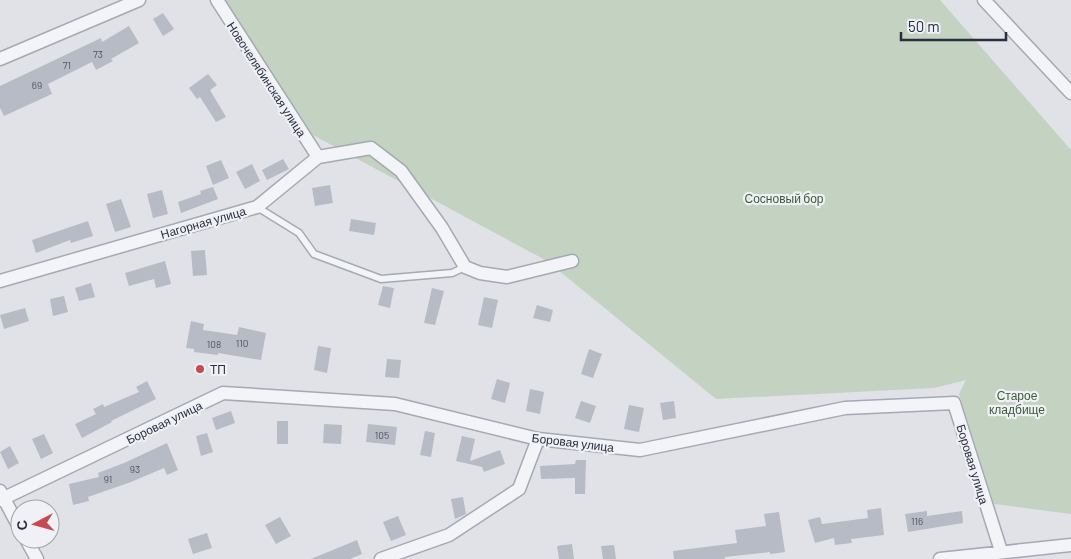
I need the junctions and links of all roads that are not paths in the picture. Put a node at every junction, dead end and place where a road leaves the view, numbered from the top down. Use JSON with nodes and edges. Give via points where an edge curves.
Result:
{"nodes":[{"id":1,"x":139,"y":0,"type":"edge"},
{"id":2,"x":217,"y":0,"type":"edge"},
{"id":3,"x":984,"y":0,"type":"edge"},
{"id":4,"x":0,"y":59,"type":"edge"},
{"id":5,"x":1071,"y":93,"type":"edge"},
{"id":6,"x":318,"y":157,"type":"junction"},
{"id":7,"x":257,"y":207,"type":"junction"},
{"id":8,"x":572,"y":261,"type":"dead end"},
{"id":9,"x":464,"y":267,"type":"junction"},
{"id":10,"x":0,"y":281,"type":"edge"},
{"id":11,"x":538,"y":439,"type":"junction"},
{"id":12,"x":1,"y":496,"type":"edge"},
{"id":13,"x":10,"y":511,"type":"edge"},
{"id":14,"x":1071,"y":545,"type":"edge"},
{"id":15,"x":1001,"y":551,"type":"junction"},
{"id":16,"x":381,"y":559,"type":"edge"},
{"id":17,"x":940,"y":559,"type":"edge"}],
"edges":[{"from":1,"to":4,"type":"street"},
{"from":2,"to":6,"type":"street","name":"Новочелябинская улица"},
{"from":3,"to":5,"type":"street"},
{"from":6,"to":7,"type":"street","name":"Нагорная улица"},
{"from":6,"to":9,"type":"street","name":"Нагорная улица","via":[[371,148],[401,170],[442,228]]},
{"from":7,"to":9,"type":"lane","via":[[299,233],[314,254],[381,279],[452,273]]},
{"from":7,"to":10,"type":"street","name":"Нагорная улица"},
{"from":8,"to":9,"type":"street","via":[[507,277]]},
{"from":11,"to":12,"type":"street","name":"Боровая улица","via":[[394,404],[223,393]]},
{"from":11,"to":15,"type":"street","name":"Боровая улица","via":[[640,450],[845,408],[954,403]]},
{"from":11,"to":16,"type":"street","via":[[519,489],[449,535]]},
{"from":12,"to":13,"type":"street"},
{"from":14,"to":15,"type":"street"},
{"from":15,"to":17,"type":"street"}]}
